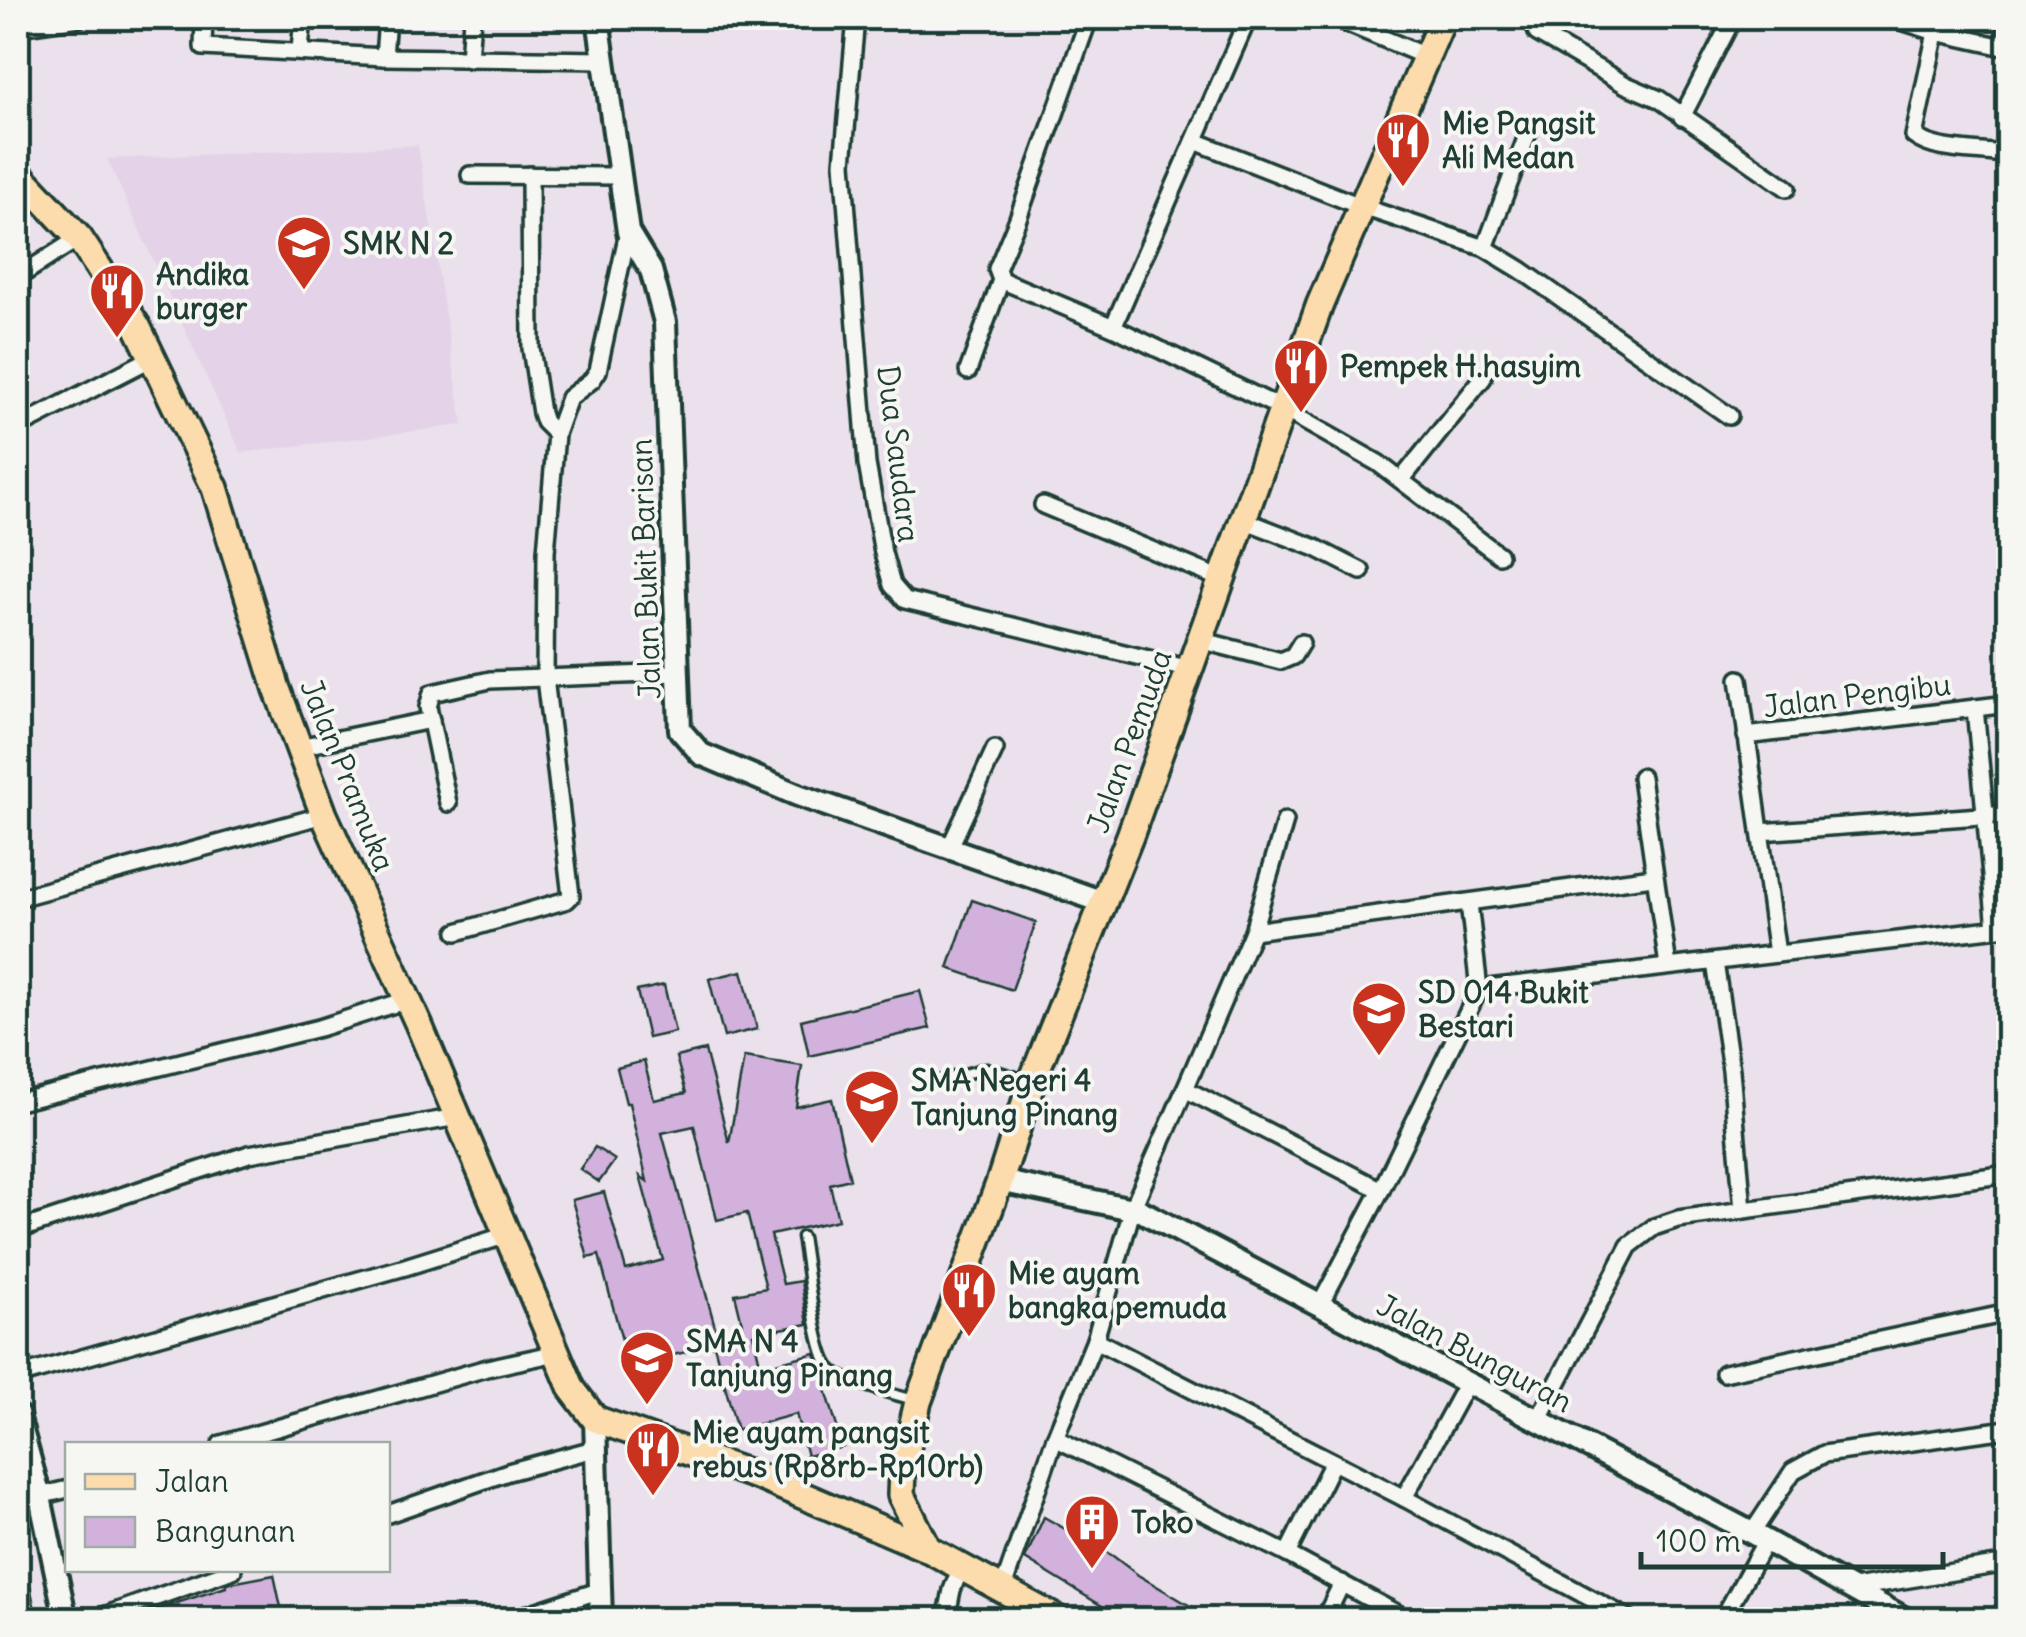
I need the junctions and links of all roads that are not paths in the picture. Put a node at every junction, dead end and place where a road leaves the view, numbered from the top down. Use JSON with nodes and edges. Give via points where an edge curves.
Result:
{"nodes":[{"id":1,"x":79,"y":18,"type":"edge"},
{"id":2,"x":204,"y":18,"type":"edge"},
{"id":3,"x":303,"y":18,"type":"edge"},
{"id":4,"x":388,"y":18,"type":"edge"},
{"id":5,"x":472,"y":18,"type":"edge"},
{"id":6,"x":598,"y":18,"type":"edge"},
{"id":7,"x":856,"y":18,"type":"edge"},
{"id":8,"x":1089,"y":18,"type":"edge"},
{"id":9,"x":1248,"y":18,"type":"edge"},
{"id":10,"x":1334,"y":18,"type":"edge"},
{"id":11,"x":1443,"y":18,"type":"edge"},
{"id":12,"x":1537,"y":18,"type":"edge"},
{"id":13,"x":1734,"y":18,"type":"edge"},
{"id":14,"x":1892,"y":18,"type":"edge"},
{"id":15,"x":2008,"y":20,"type":"edge"},
{"id":16,"x":18,"y":26,"type":"edge"},
{"id":17,"x":1936,"y":32,"type":"junction"},
{"id":18,"x":2006,"y":47,"type":"edge"},
{"id":19,"x":300,"y":50,"type":"junction"},
{"id":20,"x":1425,"y":56,"type":"junction"},
{"id":21,"x":384,"y":57,"type":"junction"},
{"id":22,"x":469,"y":58,"type":"junction"},
{"id":23,"x":604,"y":60,"type":"junction"},
{"id":24,"x":1682,"y":116,"type":"junction"},
{"id":25,"x":1531,"y":125,"type":"dead end"},
{"id":26,"x":1194,"y":141,"type":"junction"},
{"id":27,"x":1994,"y":153,"type":"dead end"},
{"id":28,"x":18,"y":173,"type":"edge"},
{"id":29,"x":470,"y":175,"type":"dead end"},
{"id":30,"x":530,"y":175,"type":"junction"},
{"id":31,"x":620,"y":176,"type":"junction"},
{"id":32,"x":1786,"y":188,"type":"dead end"},
{"id":33,"x":1360,"y":206,"type":"junction"},
{"id":34,"x":628,"y":232,"type":"junction"},
{"id":35,"x":78,"y":238,"type":"junction"},
{"id":36,"x":1485,"y":248,"type":"junction"},
{"id":37,"x":18,"y":277,"type":"edge"},
{"id":38,"x":1002,"y":280,"type":"junction"},
{"id":39,"x":1113,"y":327,"type":"junction"},
{"id":40,"x":154,"y":357,"type":"junction"},
{"id":41,"x":968,"y":371,"type":"dead end"},
{"id":42,"x":1483,"y":378,"type":"dead end"},
{"id":43,"x":1283,"y":409,"type":"junction"},
{"id":44,"x":1729,"y":416,"type":"dead end"},
{"id":45,"x":18,"y":427,"type":"edge"},
{"id":46,"x":556,"y":434,"type":"junction"},
{"id":47,"x":1402,"y":479,"type":"junction"},
{"id":48,"x":1043,"y":505,"type":"dead end"},
{"id":49,"x":1241,"y":519,"type":"junction"},
{"id":50,"x":1499,"y":555,"type":"dead end"},
{"id":51,"x":1361,"y":571,"type":"dead end"},
{"id":52,"x":1221,"y":578,"type":"junction"},
{"id":53,"x":1200,"y":640,"type":"junction"},
{"id":54,"x":1301,"y":644,"type":"dead end"},
{"id":55,"x":1190,"y":670,"type":"junction"},
{"id":56,"x":676,"y":673,"type":"junction"},
{"id":57,"x":545,"y":678,"type":"junction"},
{"id":58,"x":1738,"y":679,"type":"dead end"},
{"id":59,"x":2008,"y":704,"type":"edge"},
{"id":60,"x":1975,"y":708,"type":"junction"},
{"id":61,"x":431,"y":720,"type":"junction"},
{"id":62,"x":1746,"y":736,"type":"junction"},
{"id":63,"x":299,"y":747,"type":"junction"},
{"id":64,"x":995,"y":749,"type":"dead end"},
{"id":65,"x":1641,"y":777,"type":"dead end"},
{"id":66,"x":448,"y":803,"type":"dead end"},
{"id":67,"x":2008,"y":814,"type":"edge"},
{"id":68,"x":324,"y":815,"type":"junction"},
{"id":69,"x":1986,"y":816,"type":"junction"},
{"id":70,"x":1286,"y":821,"type":"dead end"},
{"id":71,"x":1760,"y":832,"type":"junction"},
{"id":72,"x":949,"y":849,"type":"junction"},
{"id":73,"x":1654,"y":877,"type":"junction"},
{"id":74,"x":18,"y":898,"type":"edge"},
{"id":75,"x":1103,"y":902,"type":"junction"},
{"id":76,"x":1469,"y":903,"type":"junction"},
{"id":77,"x":2002,"y":928,"type":"edge"},
{"id":78,"x":1254,"y":931,"type":"junction"},
{"id":79,"x":457,"y":932,"type":"dead end"},
{"id":80,"x":1778,"y":954,"type":"junction"},
{"id":81,"x":1715,"y":962,"type":"junction"},
{"id":82,"x":1668,"y":966,"type":"junction"},
{"id":83,"x":1479,"y":989,"type":"junction"},
{"id":84,"x":407,"y":1000,"type":"junction"},
{"id":85,"x":1032,"y":1082,"type":"junction"},
{"id":86,"x":928,"y":1084,"type":"dead end"},
{"id":87,"x":1185,"y":1088,"type":"junction"},
{"id":88,"x":18,"y":1102,"type":"edge"},
{"id":89,"x":457,"y":1118,"type":"junction"},
{"id":90,"x":2008,"y":1174,"type":"edge"},
{"id":91,"x":1000,"y":1180,"type":"junction"},
{"id":92,"x":1381,"y":1190,"type":"junction"},
{"id":93,"x":1133,"y":1207,"type":"junction"},
{"id":94,"x":1744,"y":1210,"type":"junction"},
{"id":95,"x":18,"y":1230,"type":"edge"},
{"id":96,"x":507,"y":1235,"type":"junction"},
{"id":97,"x":802,"y":1236,"type":"dead end"},
{"id":98,"x":1320,"y":1306,"type":"junction"},
{"id":99,"x":2008,"y":1313,"type":"edge"},
{"id":100,"x":1096,"y":1340,"type":"junction"},
{"id":101,"x":557,"y":1354,"type":"junction"},
{"id":102,"x":1724,"y":1373,"type":"dead end"},
{"id":103,"x":18,"y":1376,"type":"edge"},
{"id":104,"x":1467,"y":1384,"type":"junction"},
{"id":105,"x":918,"y":1402,"type":"junction"},
{"id":106,"x":18,"y":1416,"type":"edge"},
{"id":107,"x":594,"y":1419,"type":"junction"},
{"id":108,"x":1538,"y":1420,"type":"junction"},
{"id":109,"x":2008,"y":1429,"type":"edge"},
{"id":110,"x":1055,"y":1438,"type":"junction"},
{"id":111,"x":228,"y":1442,"type":"edge"},
{"id":112,"x":594,"y":1449,"type":"junction"},
{"id":113,"x":1333,"y":1462,"type":"junction"},
{"id":114,"x":65,"y":1490,"type":"edge"},
{"id":115,"x":901,"y":1495,"type":"junction"},
{"id":116,"x":40,"y":1496,"type":"junction"},
{"id":117,"x":1404,"y":1498,"type":"junction"},
{"id":118,"x":18,"y":1501,"type":"edge"},
{"id":119,"x":390,"y":1513,"type":"edge"},
{"id":120,"x":872,"y":1526,"type":"junction"},
{"id":121,"x":1759,"y":1537,"type":"junction"},
{"id":122,"x":928,"y":1548,"type":"junction"},
{"id":123,"x":1287,"y":1554,"type":"junction"},
{"id":124,"x":2008,"y":1563,"type":"edge"},
{"id":125,"x":960,"y":1567,"type":"junction"},
{"id":126,"x":227,"y":1572,"type":"edge"},
{"id":127,"x":1342,"y":1583,"type":"junction"},
{"id":128,"x":1003,"y":1588,"type":"junction"},
{"id":129,"x":1854,"y":1588,"type":"junction"},
{"id":130,"x":598,"y":1591,"type":"junction"},
{"id":131,"x":950,"y":1617,"type":"edge"},
{"id":132,"x":66,"y":1620,"type":"edge"},
{"id":133,"x":92,"y":1620,"type":"edge"},
{"id":134,"x":510,"y":1620,"type":"edge"},
{"id":135,"x":601,"y":1620,"type":"edge"},
{"id":136,"x":1059,"y":1620,"type":"edge"},
{"id":137,"x":1324,"y":1620,"type":"edge"},
{"id":138,"x":1410,"y":1620,"type":"edge"},
{"id":139,"x":1631,"y":1620,"type":"edge"},
{"id":140,"x":1722,"y":1620,"type":"edge"},
{"id":141,"x":1907,"y":1620,"type":"edge"}],
"edges":[{"from":1,"to":16,"type":"street"},
{"from":2,"to":19,"type":"street","via":[[202,47]]},
{"from":3,"to":19,"type":"street"},
{"from":4,"to":21,"type":"street"},
{"from":5,"to":22,"type":"street"},
{"from":6,"to":23,"type":"street","name":"Jalan Bukit Barisan"},
{"from":7,"to":55,"type":"street","name":"Dua Saudara","via":[[843,164],[866,464],[892,585],[905,600]]},
{"from":8,"to":38,"type":"street","via":[[997,269]]},
{"from":9,"to":26,"type":"street"},
{"from":10,"to":20,"type":"street"},
{"from":11,"to":20,"type":"main road","name":"Jalan Pemuda"},
{"from":12,"to":24,"type":"street","via":[[1537,33]]},
{"from":13,"to":24,"type":"street"},
{"from":14,"to":17,"type":"street"},
{"from":15,"to":18,"type":"street"},
{"from":17,"to":18,"type":"street"},
{"from":17,"to":27,"type":"street","via":[[1914,136]]},
{"from":19,"to":21,"type":"street"},
{"from":20,"to":33,"type":"main road","name":"Jalan Pemuda"},
{"from":21,"to":22,"type":"street"},
{"from":22,"to":23,"type":"street"},
{"from":23,"to":31,"type":"street","name":"Jalan Bukit Barisan"},
{"from":24,"to":32,"type":"street"},
{"from":25,"to":36,"type":"street"},
{"from":26,"to":33,"type":"street"},
{"from":26,"to":39,"type":"street"},
{"from":28,"to":35,"type":"main road","name":"Jalan Pramuka"},
{"from":29,"to":30,"type":"street"},
{"from":30,"to":31,"type":"street"},
{"from":30,"to":46,"type":"street","via":[[531,348],[540,413]]},
{"from":31,"to":34,"type":"street","name":"Jalan Bukit Barisan"},
{"from":33,"to":36,"type":"street"},
{"from":33,"to":43,"type":"main road","name":"Jalan Pemuda"},
{"from":34,"to":46,"type":"street","via":[[598,371],[569,398]]},
{"from":34,"to":56,"type":"street","name":"Jalan Bukit Barisan","via":[[651,270],[665,322]]},
{"from":35,"to":37,"type":"street"},
{"from":35,"to":40,"type":"main road","name":"Jalan Pramuka"},
{"from":36,"to":44,"type":"street"},
{"from":38,"to":39,"type":"street"},
{"from":38,"to":41,"type":"street"},
{"from":39,"to":43,"type":"street"},
{"from":40,"to":45,"type":"street"},
{"from":40,"to":63,"type":"main road","name":"Jalan Pramuka","via":[[221,504]]},
{"from":42,"to":47,"type":"street"},
{"from":43,"to":47,"type":"street"},
{"from":43,"to":49,"type":"main road","name":"Jalan Pemuda"},
{"from":46,"to":57,"type":"street"},
{"from":47,"to":50,"type":"street"},
{"from":48,"to":52,"type":"street"},
{"from":49,"to":51,"type":"street"},
{"from":49,"to":52,"type":"main road","name":"Jalan Pemuda"},
{"from":52,"to":53,"type":"main road","name":"Jalan Pemuda"},
{"from":53,"to":54,"type":"street","via":[[1281,661]]},
{"from":53,"to":55,"type":"main road","name":"Jalan Pemuda"},
{"from":55,"to":75,"type":"main road","name":"Jalan Pemuda"},
{"from":56,"to":57,"type":"street"},
{"from":56,"to":72,"type":"street","name":"Jalan Bukit Barisan","via":[[680,730],[701,754]]},
{"from":57,"to":61,"type":"street","via":[[490,680],[432,693]]},
{"from":57,"to":79,"type":"street","via":[[571,896]]},
{"from":58,"to":62,"type":"street"},
{"from":59,"to":60,"type":"street","name":"Jalan Pengibu"},
{"from":60,"to":62,"type":"street","name":"Jalan Pengibu"},
{"from":60,"to":69,"type":"street"},
{"from":61,"to":63,"type":"street"},
{"from":61,"to":66,"type":"street"},
{"from":62,"to":71,"type":"street"},
{"from":63,"to":68,"type":"main road","name":"Jalan Pramuka"},
{"from":64,"to":72,"type":"street"},
{"from":65,"to":73,"type":"street"},
{"from":67,"to":69,"type":"street"},
{"from":68,"to":74,"type":"street"},
{"from":68,"to":84,"type":"main road","name":"Jalan Pramuka"},
{"from":69,"to":71,"type":"street"},
{"from":69,"to":77,"type":"street"},
{"from":70,"to":78,"type":"street"},
{"from":71,"to":80,"type":"street"},
{"from":72,"to":75,"type":"street","name":"Jalan Bukit Barisan"},
{"from":73,"to":76,"type":"street"},
{"from":73,"to":82,"type":"street"},
{"from":75,"to":85,"type":"main road","name":"Jalan Pemuda"},
{"from":76,"to":78,"type":"street"},
{"from":76,"to":83,"type":"street"},
{"from":77,"to":80,"type":"street"},
{"from":78,"to":87,"type":"street"},
{"from":80,"to":81,"type":"street"},
{"from":81,"to":82,"type":"street"},
{"from":81,"to":94,"type":"street"},
{"from":82,"to":83,"type":"street"},
{"from":83,"to":92,"type":"street"},
{"from":84,"to":88,"type":"street","via":[[320,1028]]},
{"from":84,"to":89,"type":"main road","name":"Jalan Pramuka"},
{"from":85,"to":86,"type":"lane","via":[[986,1068]]},
{"from":85,"to":91,"type":"main road","name":"Jalan Pemuda"},
{"from":87,"to":92,"type":"street"},
{"from":87,"to":93,"type":"street"},
{"from":89,"to":95,"type":"street","via":[[249,1154]]},
{"from":89,"to":96,"type":"main road","name":"Jalan Pramuka"},
{"from":90,"to":94,"type":"street"},
{"from":91,"to":93,"type":"street","name":"Jalan Bunguran"},
{"from":91,"to":105,"type":"main road","name":"Jalan Pemuda"},
{"from":92,"to":98,"type":"street"},
{"from":93,"to":98,"type":"street","name":"Jalan Bunguran"},
{"from":93,"to":100,"type":"street"},
{"from":94,"to":108,"type":"street","via":[[1654,1226],[1629,1246]]},
{"from":96,"to":101,"type":"main road","name":"Jalan Pramuka"},
{"from":96,"to":103,"type":"street"},
{"from":97,"to":105,"type":"lane","via":[[829,1366]]},
{"from":98,"to":104,"type":"street","name":"Jalan Bunguran"},
{"from":99,"to":102,"type":"street"},
{"from":100,"to":110,"type":"street"},
{"from":100,"to":113,"type":"street"},
{"from":101,"to":107,"type":"main road","name":"Jalan Pramuka"},
{"from":101,"to":111,"type":"street"},
{"from":104,"to":108,"type":"street","name":"Jalan Bunguran"},
{"from":104,"to":117,"type":"street"},
{"from":105,"to":115,"type":"main road","name":"Jalan Pemuda"},
{"from":106,"to":116,"type":"street"},
{"from":107,"to":112,"type":"street"},
{"from":107,"to":120,"type":"main road","via":[[762,1478]]},
{"from":108,"to":121,"type":"street","name":"Jalan Bunguran"},
{"from":109,"to":121,"type":"street","via":[[1824,1454],[1793,1471]]},
{"from":110,"to":123,"type":"street"},
{"from":110,"to":128,"type":"street"},
{"from":112,"to":119,"type":"street"},
{"from":112,"to":130,"type":"street"},
{"from":113,"to":117,"type":"street"},
{"from":113,"to":123,"type":"street"},
{"from":114,"to":116,"type":"street"},
{"from":115,"to":120,"type":"main road"},
{"from":115,"to":122,"type":"main road"},
{"from":116,"to":118,"type":"street"},
{"from":116,"to":132,"type":"street"},
{"from":117,"to":139,"type":"street"},
{"from":120,"to":122,"type":"main road"},
{"from":121,"to":129,"type":"street","name":"Jalan Bunguran"},
{"from":121,"to":140,"type":"street"},
{"from":122,"to":125,"type":"main road"},
{"from":123,"to":127,"type":"street"},
{"from":124,"to":129,"type":"street"},
{"from":125,"to":128,"type":"main road"},
{"from":125,"to":131,"type":"street"},
{"from":126,"to":133,"type":"street"},
{"from":127,"to":137,"type":"street"},
{"from":127,"to":138,"type":"street"},
{"from":128,"to":136,"type":"main road"},
{"from":129,"to":141,"type":"street","name":"Jalan Bunguran"},
{"from":130,"to":134,"type":"street"},
{"from":130,"to":135,"type":"street"}]}
